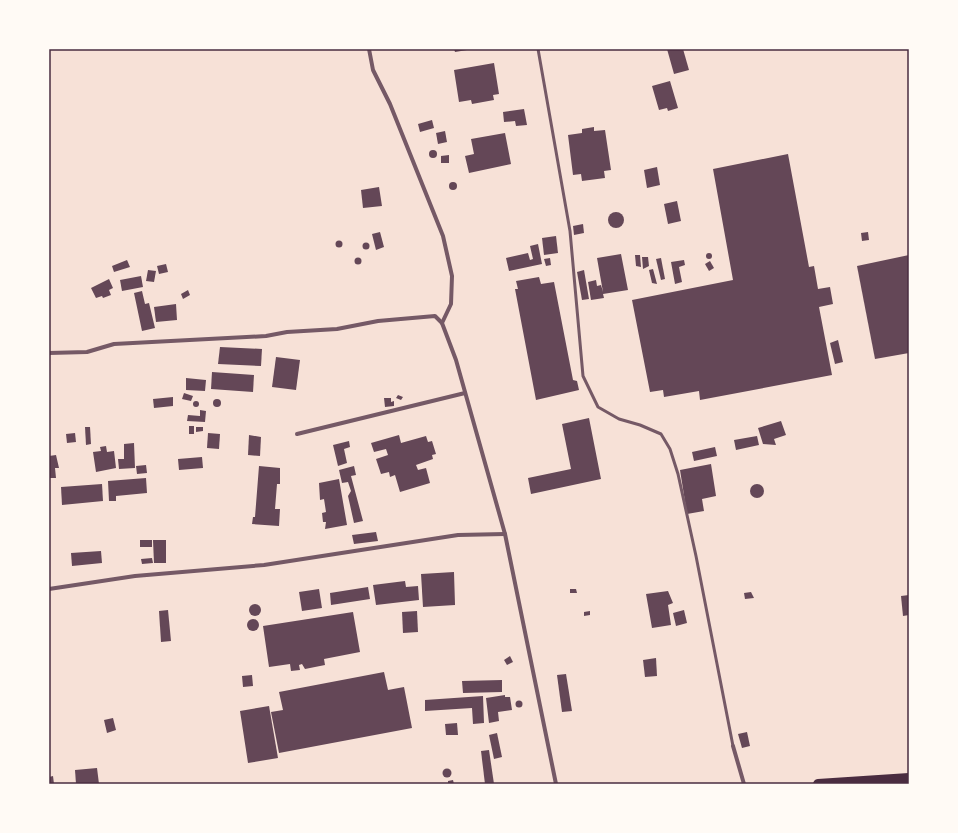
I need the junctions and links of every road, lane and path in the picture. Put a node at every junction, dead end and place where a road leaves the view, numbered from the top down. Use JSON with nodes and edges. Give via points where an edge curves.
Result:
{"nodes":[{"id":1,"x":369,"y":49,"type":"edge"},
{"id":2,"x":538,"y":49,"type":"edge"},
{"id":3,"x":442,"y":323,"type":"junction"},
{"id":4,"x":49,"y":353,"type":"edge"},
{"id":5,"x":465,"y":393,"type":"junction"},
{"id":6,"x":296,"y":434,"type":"dead end"},
{"id":7,"x":505,"y":534,"type":"junction"},
{"id":8,"x":49,"y":589,"type":"edge"},
{"id":9,"x":733,"y":746,"type":"joint"},
{"id":10,"x":909,"y":778,"type":"edge"},
{"id":11,"x":556,"y":784,"type":"edge"},
{"id":12,"x":744,"y":784,"type":"edge"},
{"id":13,"x":818,"y":784,"type":"edge"}],
"edges":[{"from":1,"to":3,"type":"street","via":[[373,70],[390,104],[443,236],[452,276],[451,304]]},
{"from":2,"to":9,"type":"lane","via":[[570,231],[583,376],[598,407],[619,419],[661,434],[670,449],[696,556]]},
{"from":3,"to":4,"type":"street","via":[[435,316],[266,336],[114,344],[87,352]]},
{"from":3,"to":5,"type":"street"},
{"from":5,"to":6,"type":"street"},
{"from":5,"to":7,"type":"street"},
{"from":7,"to":8,"type":"street","via":[[458,535],[264,565],[135,576]]},
{"from":7,"to":11,"type":"street"},
{"from":9,"to":12,"type":"street"},
{"from":10,"to":13,"type":"main road"}]}
